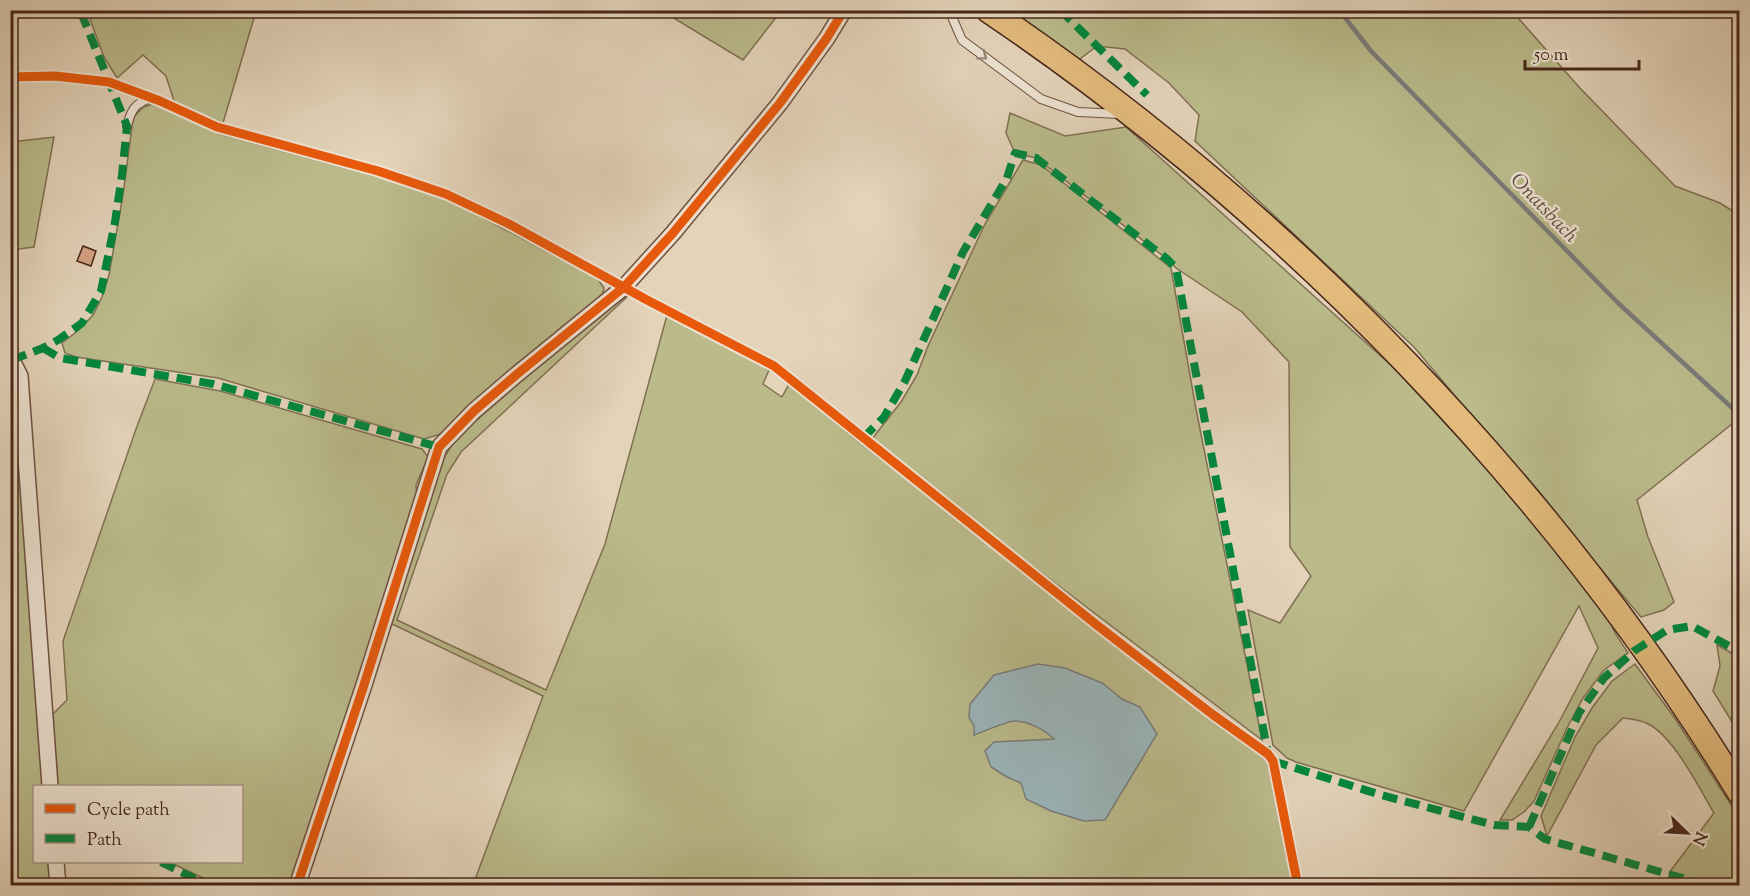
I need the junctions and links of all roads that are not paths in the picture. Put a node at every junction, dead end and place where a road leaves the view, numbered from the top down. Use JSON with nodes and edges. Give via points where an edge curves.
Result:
{"nodes":[{"id":1,"x":844,"y":10,"type":"edge"},
{"id":2,"x":950,"y":10,"type":"edge"},
{"id":3,"x":988,"y":10,"type":"edge"},
{"id":4,"x":151,"y":98,"type":"dead end"},
{"id":5,"x":1131,"y":115,"type":"junction"},
{"id":6,"x":127,"y":126,"type":"dead end"},
{"id":7,"x":624,"y":287,"type":"junction"},
{"id":8,"x":11,"y":359,"type":"edge"},
{"id":9,"x":50,"y":785,"type":"edge"},
{"id":10,"x":1740,"y":793,"type":"edge"},
{"id":11,"x":56,"y":863,"type":"edge"},
{"id":12,"x":58,"y":885,"type":"edge"},
{"id":13,"x":297,"y":885,"type":"edge"},
{"id":14,"x":1298,"y":885,"type":"edge"}],
"edges":[{"from":1,"to":7,"type":"street","via":[[780,103]]},
{"from":2,"to":5,"type":"lane","one_way":true,"via":[[962,40],[1041,99],[1078,112]]},
{"from":3,"to":5,"type":"main road"},
{"from":4,"to":6,"type":"lane","via":[[141,101],[131,112]]},
{"from":5,"to":10,"type":"main road","via":[[1284,244],[1450,411],[1580,563],[1661,673]]},
{"from":7,"to":13,"type":"street","via":[[474,411],[439,447]]},
{"from":7,"to":14,"type":"lane","via":[[774,366],[1098,626],[1268,753],[1273,761]]},
{"from":8,"to":9,"type":"street","via":[[20,376]]},
{"from":11,"to":12,"type":"street"}]}
